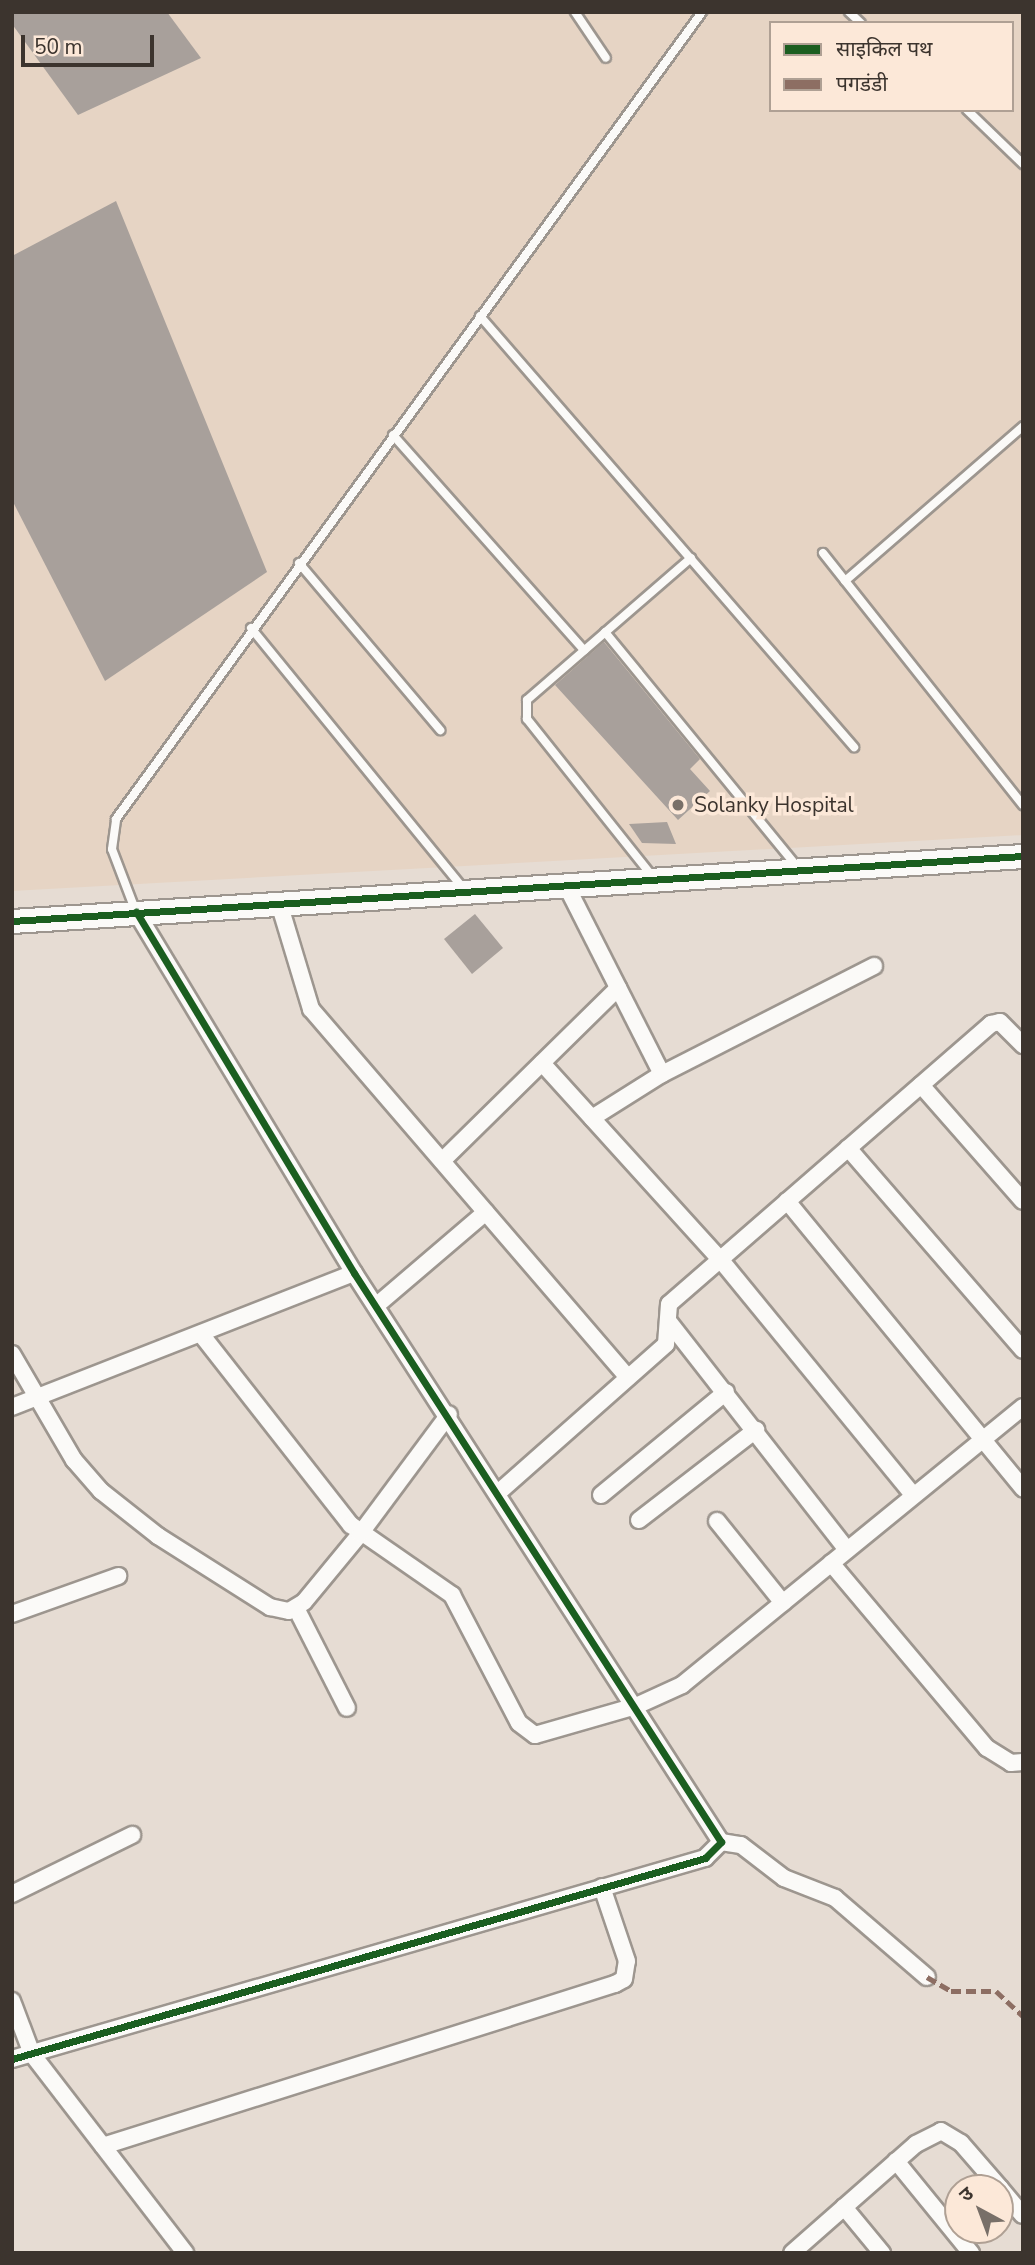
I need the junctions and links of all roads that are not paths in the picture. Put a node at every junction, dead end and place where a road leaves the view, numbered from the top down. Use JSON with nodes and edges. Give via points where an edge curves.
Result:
{"nodes":[{"id":1,"x":576,"y":12,"type":"edge"},
{"id":2,"x":702,"y":12,"type":"edge"},
{"id":3,"x":606,"y":58,"type":"dead end"},
{"id":4,"x":969,"y":112,"type":"edge"},
{"id":5,"x":1023,"y":164,"type":"edge"},
{"id":6,"x":480,"y":316,"type":"junction"},
{"id":7,"x":1023,"y":426,"type":"edge"},
{"id":8,"x":393,"y":435,"type":"junction"},
{"id":9,"x":823,"y":553,"type":"dead end"},
{"id":10,"x":691,"y":558,"type":"junction"},
{"id":11,"x":299,"y":563,"type":"junction"},
{"id":12,"x":845,"y":581,"type":"junction"},
{"id":13,"x":251,"y":628,"type":"junction"},
{"id":14,"x":605,"y":632,"type":"junction"},
{"id":15,"x":584,"y":650,"type":"junction"},
{"id":16,"x":440,"y":730,"type":"dead end"},
{"id":17,"x":854,"y":747,"type":"dead end"},
{"id":18,"x":1023,"y":804,"type":"edge"},
{"id":19,"x":1023,"y":856,"type":"edge"},
{"id":20,"x":800,"y":870,"type":"junction"},
{"id":21,"x":654,"y":879,"type":"junction"},
{"id":22,"x":566,"y":885,"type":"junction"},
{"id":23,"x":466,"y":891,"type":"junction"},
{"id":24,"x":279,"y":903,"type":"junction"},
{"id":25,"x":136,"y":912,"type":"junction"},
{"id":26,"x":12,"y":920,"type":"edge"},
{"id":27,"x":874,"y":966,"type":"dead end"},
{"id":28,"x":618,"y":988,"type":"junction"},
{"id":29,"x":1023,"y":1045,"type":"edge"},
{"id":30,"x":542,"y":1063,"type":"junction"},
{"id":31,"x":662,"y":1074,"type":"junction"},
{"id":32,"x":921,"y":1085,"type":"junction"},
{"id":33,"x":592,"y":1118,"type":"junction"},
{"id":34,"x":848,"y":1148,"type":"junction"},
{"id":35,"x":442,"y":1161,"type":"junction"},
{"id":36,"x":787,"y":1201,"type":"junction"},
{"id":37,"x":1023,"y":1201,"type":"edge"},
{"id":38,"x":486,"y":1212,"type":"junction"},
{"id":39,"x":720,"y":1259,"type":"junction"},
{"id":40,"x":354,"y":1273,"type":"junction"},
{"id":41,"x":377,"y":1305,"type":"junction"},
{"id":42,"x":669,"y":1322,"type":"junction"},
{"id":43,"x":201,"y":1334,"type":"junction"},
{"id":44,"x":1023,"y":1350,"type":"edge"},
{"id":45,"x":12,"y":1354,"type":"edge"},
{"id":46,"x":628,"y":1377,"type":"junction"},
{"id":47,"x":726,"y":1392,"type":"junction"},
{"id":48,"x":35,"y":1398,"type":"junction"},
{"id":49,"x":12,"y":1407,"type":"edge"},
{"id":50,"x":1023,"y":1407,"type":"edge"},
{"id":51,"x":449,"y":1414,"type":"junction"},
{"id":52,"x":756,"y":1430,"type":"junction"},
{"id":53,"x":983,"y":1438,"type":"junction"},
{"id":54,"x":1023,"y":1488,"type":"edge"},
{"id":55,"x":499,"y":1492,"type":"junction"},
{"id":56,"x":601,"y":1495,"type":"dead end"},
{"id":57,"x":913,"y":1495,"type":"junction"},
{"id":58,"x":639,"y":1520,"type":"dead end"},
{"id":59,"x":717,"y":1521,"type":"dead end"},
{"id":60,"x":360,"y":1534,"type":"junction"},
{"id":61,"x":847,"y":1550,"type":"junction"},
{"id":62,"x":831,"y":1563,"type":"junction"},
{"id":63,"x":118,"y":1576,"type":"dead end"},
{"id":64,"x":783,"y":1603,"type":"junction"},
{"id":65,"x":296,"y":1608,"type":"junction"},
{"id":66,"x":12,"y":1614,"type":"edge"},
{"id":67,"x":636,"y":1706,"type":"junction"},
{"id":68,"x":347,"y":1708,"type":"dead end"},
{"id":69,"x":1023,"y":1762,"type":"edge"},
{"id":70,"x":132,"y":1835,"type":"dead end"},
{"id":71,"x":721,"y":1842,"type":"junction"},
{"id":72,"x":601,"y":1887,"type":"junction"},
{"id":73,"x":12,"y":1894,"type":"edge"},
{"id":74,"x":927,"y":1977,"type":"dead end"},
{"id":75,"x":12,"y":2001,"type":"edge"},
{"id":76,"x":32,"y":2054,"type":"junction"},
{"id":77,"x":12,"y":2059,"type":"edge"},
{"id":78,"x":103,"y":2146,"type":"junction"},
{"id":79,"x":896,"y":2161,"type":"junction"},
{"id":80,"x":987,"y":2174,"type":"edge"},
{"id":81,"x":844,"y":2207,"type":"junction"},
{"id":82,"x":797,"y":2251,"type":"edge"},
{"id":83,"x":185,"y":2253,"type":"edge"},
{"id":84,"x":882,"y":2253,"type":"edge"},
{"id":85,"x":971,"y":2253,"type":"edge"}],
"edges":[{"from":1,"to":3,"type":"lane"},
{"from":2,"to":6,"type":"lane"},
{"from":4,"to":5,"type":"lane"},
{"from":6,"to":8,"type":"lane"},
{"from":6,"to":10,"type":"lane"},
{"from":7,"to":12,"type":"lane"},
{"from":8,"to":11,"type":"lane"},
{"from":8,"to":15,"type":"lane"},
{"from":9,"to":12,"type":"lane"},
{"from":10,"to":14,"type":"lane"},
{"from":10,"to":17,"type":"lane"},
{"from":11,"to":13,"type":"lane"},
{"from":11,"to":16,"type":"lane"},
{"from":12,"to":18,"type":"lane"},
{"from":13,"to":23,"type":"lane"},
{"from":13,"to":25,"type":"lane","via":[[116,819],[112,849]]},
{"from":14,"to":15,"type":"lane"},
{"from":14,"to":20,"type":"lane"},
{"from":15,"to":21,"type":"lane","via":[[527,700],[527,719]]},
{"from":19,"to":20,"type":"street"},
{"from":20,"to":21,"type":"street"},
{"from":21,"to":22,"type":"street"},
{"from":22,"to":23,"type":"street"},
{"from":22,"to":28,"type":"street"},
{"from":23,"to":24,"type":"street"},
{"from":24,"to":25,"type":"street"},
{"from":24,"to":35,"type":"street","via":[[311,1009]]},
{"from":25,"to":26,"type":"street"},
{"from":25,"to":40,"type":"street"},
{"from":27,"to":31,"type":"street"},
{"from":28,"to":30,"type":"street"},
{"from":28,"to":31,"type":"street"},
{"from":29,"to":32,"type":"street","via":[[996,1021]]},
{"from":30,"to":33,"type":"street"},
{"from":30,"to":35,"type":"street"},
{"from":31,"to":33,"type":"street"},
{"from":32,"to":34,"type":"street"},
{"from":32,"to":37,"type":"street"},
{"from":33,"to":39,"type":"street"},
{"from":34,"to":36,"type":"street"},
{"from":34,"to":44,"type":"street"},
{"from":35,"to":38,"type":"street"},
{"from":36,"to":39,"type":"street"},
{"from":36,"to":53,"type":"street"},
{"from":38,"to":41,"type":"street"},
{"from":38,"to":46,"type":"street"},
{"from":39,"to":42,"type":"street","via":[[668,1304]]},
{"from":39,"to":57,"type":"street"},
{"from":40,"to":41,"type":"street"},
{"from":40,"to":43,"type":"street"},
{"from":41,"to":51,"type":"street"},
{"from":42,"to":46,"type":"street","via":[[666,1344]]},
{"from":42,"to":47,"type":"street"},
{"from":43,"to":48,"type":"street"},
{"from":43,"to":60,"type":"street"},
{"from":45,"to":48,"type":"street"},
{"from":46,"to":55,"type":"street"},
{"from":47,"to":52,"type":"street"},
{"from":47,"to":56,"type":"street"},
{"from":48,"to":49,"type":"street"},
{"from":48,"to":65,"type":"street","via":[[86,1476],[125,1513],[270,1607]]},
{"from":50,"to":53,"type":"street"},
{"from":51,"to":55,"type":"street"},
{"from":51,"to":60,"type":"street"},
{"from":52,"to":58,"type":"street"},
{"from":52,"to":61,"type":"street"},
{"from":53,"to":54,"type":"street"},
{"from":53,"to":57,"type":"street"},
{"from":55,"to":67,"type":"street"},
{"from":57,"to":61,"type":"street"},
{"from":59,"to":64,"type":"street"},
{"from":60,"to":65,"type":"street"},
{"from":60,"to":67,"type":"street","via":[[452,1595],[527,1733]]},
{"from":61,"to":62,"type":"street"},
{"from":62,"to":64,"type":"street"},
{"from":62,"to":69,"type":"street","via":[[987,1748],[1011,1763]]},
{"from":63,"to":66,"type":"street"},
{"from":64,"to":67,"type":"street","via":[[682,1685]]},
{"from":65,"to":68,"type":"street"},
{"from":67,"to":71,"type":"street"},
{"from":70,"to":73,"type":"street"},
{"from":71,"to":72,"type":"street","via":[[705,1858]]},
{"from":71,"to":74,"type":"street","via":[[741,1845],[784,1878],[835,1898]]},
{"from":72,"to":76,"type":"street"},
{"from":72,"to":78,"type":"street","via":[[627,1961],[624,1979],[615,1984]]},
{"from":75,"to":76,"type":"street"},
{"from":76,"to":77,"type":"street"},
{"from":76,"to":78,"type":"street"},
{"from":78,"to":83,"type":"street"},
{"from":79,"to":80,"type":"street","via":[[928,2136],[950,2133]]},
{"from":79,"to":81,"type":"street"},
{"from":79,"to":85,"type":"street"},
{"from":81,"to":82,"type":"street"},
{"from":81,"to":84,"type":"street"}]}
